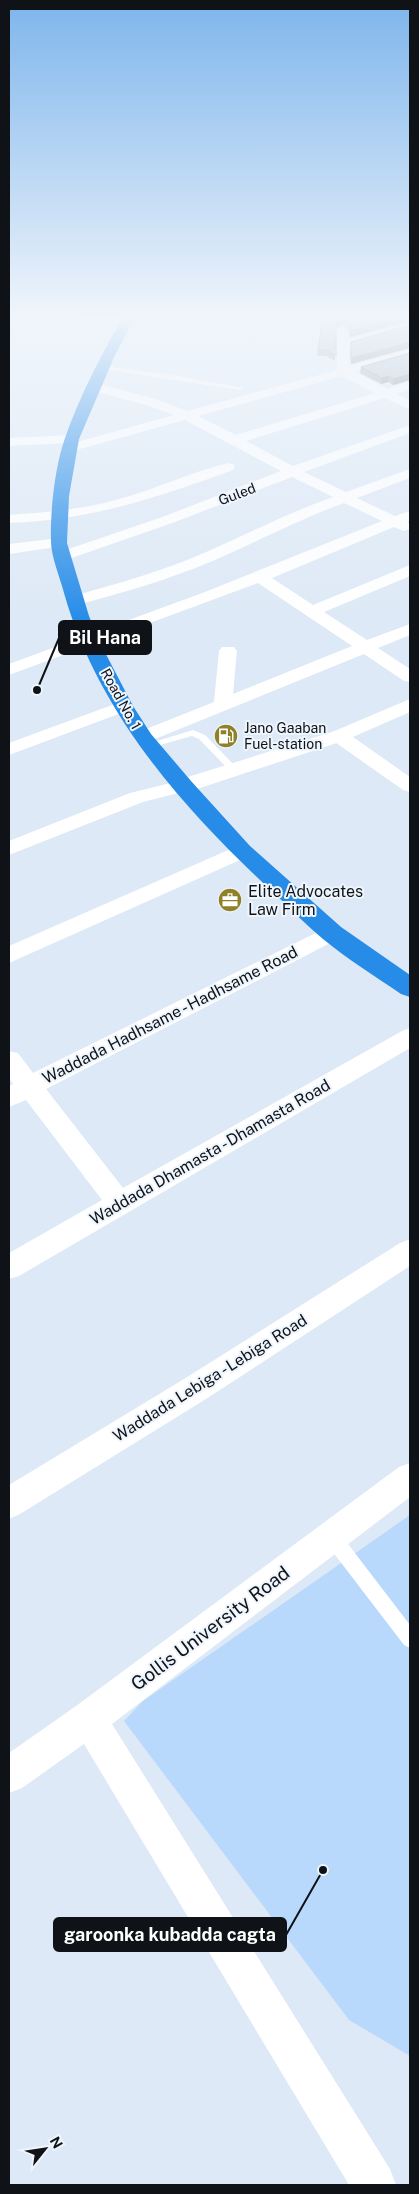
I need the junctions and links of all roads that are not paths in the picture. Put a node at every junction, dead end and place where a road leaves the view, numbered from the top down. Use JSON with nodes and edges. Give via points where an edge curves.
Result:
{"nodes":[{"id":1,"x":82,"y":416,"type":"edge"},
{"id":2,"x":184,"y":416,"type":"edge"},
{"id":3,"x":186,"y":416,"type":"edge"},
{"id":4,"x":313,"y":416,"type":"edge"},
{"id":5,"x":410,"y":429,"type":"edge"},
{"id":6,"x":235,"y":440,"type":"junction"},
{"id":7,"x":9,"y":442,"type":"edge"},
{"id":8,"x":71,"y":443,"type":"junction"},
{"id":9,"x":228,"y":467,"type":"dead end"},
{"id":10,"x":293,"y":472,"type":"junction"},
{"id":11,"x":410,"y":474,"type":"edge"},
{"id":12,"x":346,"y":497,"type":"junction"},
{"id":13,"x":59,"y":516,"type":"junction"},
{"id":14,"x":403,"y":518,"type":"edge"},
{"id":15,"x":9,"y":519,"type":"edge"},
{"id":16,"x":410,"y":530,"type":"edge"},
{"id":17,"x":9,"y":548,"type":"edge"},
{"id":18,"x":61,"y":550,"type":"junction"},
{"id":19,"x":208,"y":557,"type":"junction"},
{"id":20,"x":410,"y":570,"type":"edge"},
{"id":21,"x":254,"y":580,"type":"junction"},
{"id":22,"x":76,"y":600,"type":"junction"},
{"id":23,"x":312,"y":611,"type":"junction"},
{"id":24,"x":410,"y":629,"type":"edge"},
{"id":25,"x":90,"y":641,"type":"junction"},
{"id":26,"x":365,"y":647,"type":"junction"},
{"id":27,"x":228,"y":651,"type":"dead end"},
{"id":28,"x":9,"y":670,"type":"edge"},
{"id":29,"x":410,"y":677,"type":"edge"},
{"id":30,"x":223,"y":705,"type":"junction"},
{"id":31,"x":410,"y":705,"type":"edge"},
{"id":32,"x":123,"y":706,"type":"junction"},
{"id":33,"x":339,"y":736,"type":"junction"},
{"id":34,"x":146,"y":741,"type":"junction"},
{"id":35,"x":9,"y":750,"type":"edge"},
{"id":36,"x":234,"y":770,"type":"junction"},
{"id":37,"x":183,"y":786,"type":"junction"},
{"id":38,"x":410,"y":786,"type":"edge"},
{"id":39,"x":9,"y":848,"type":"edge"},
{"id":40,"x":242,"y":850,"type":"junction"},
{"id":41,"x":332,"y":933,"type":"junction"},
{"id":42,"x":9,"y":955,"type":"edge"},
{"id":43,"x":410,"y":988,"type":"edge"},
{"id":44,"x":410,"y":1037,"type":"edge"},
{"id":45,"x":9,"y":1060,"type":"edge"},
{"id":46,"x":19,"y":1092,"type":"edge"},
{"id":47,"x":120,"y":1204,"type":"junction"},
{"id":48,"x":410,"y":1251,"type":"edge"},
{"id":49,"x":9,"y":1267,"type":"edge"},
{"id":50,"x":410,"y":1478,"type":"edge"},
{"id":51,"x":9,"y":1503,"type":"edge"},
{"id":52,"x":332,"y":1537,"type":"junction"},
{"id":53,"x":410,"y":1639,"type":"edge"},
{"id":54,"x":89,"y":1719,"type":"junction"},
{"id":55,"x":9,"y":1775,"type":"edge"},
{"id":56,"x":374,"y":2185,"type":"edge"}],
"edges":[{"from":1,"to":8,"type":"highway","name":"Road No. 1"},
{"from":2,"to":8,"type":"street"},
{"from":3,"to":6,"type":"street"},
{"from":4,"to":6,"type":"street"},
{"from":5,"to":10,"type":"street","name":"Guled"},
{"from":6,"to":10,"type":"street"},
{"from":7,"to":8,"type":"street"},
{"from":8,"to":13,"type":"highway","name":"Road No. 1"},
{"from":9,"to":13,"type":"street","via":[[153,494]]},
{"from":10,"to":12,"type":"street"},
{"from":10,"to":18,"type":"street","name":"Guled","via":[[170,519]]},
{"from":11,"to":12,"type":"street"},
{"from":12,"to":14,"type":"street"},
{"from":12,"to":19,"type":"street","via":[[294,516]]},
{"from":13,"to":15,"type":"street"},
{"from":13,"to":18,"type":"highway","name":"Road No. 1"},
{"from":14,"to":16,"type":"street"},
{"from":14,"to":21,"type":"street"},
{"from":17,"to":18,"type":"street","name":"Guled"},
{"from":18,"to":22,"type":"highway","name":"Road No. 1"},
{"from":19,"to":21,"type":"street"},
{"from":19,"to":22,"type":"street","via":[[140,582]]},
{"from":20,"to":23,"type":"street"},
{"from":21,"to":23,"type":"street"},
{"from":21,"to":25,"type":"street"},
{"from":22,"to":25,"type":"highway","name":"Road No. 1"},
{"from":23,"to":26,"type":"street"},
{"from":24,"to":26,"type":"street"},
{"from":25,"to":28,"type":"street"},
{"from":25,"to":32,"type":"highway","name":"Road No. 1"},
{"from":26,"to":29,"type":"street"},
{"from":26,"to":30,"type":"street"},
{"from":27,"to":30,"type":"street"},
{"from":30,"to":34,"type":"street"},
{"from":31,"to":33,"type":"street"},
{"from":32,"to":34,"type":"highway","name":"Road No. 1"},
{"from":32,"to":35,"type":"street"},
{"from":33,"to":36,"type":"street"},
{"from":33,"to":38,"type":"street"},
{"from":34,"to":36,"type":"lane","via":[[193,732]]},
{"from":34,"to":37,"type":"highway","name":"Road No. 1"},
{"from":36,"to":37,"type":"street"},
{"from":37,"to":39,"type":"street","via":[[137,797]]},
{"from":37,"to":40,"type":"highway","name":"Road No. 1"},
{"from":40,"to":41,"type":"highway","name":"Road No. 1"},
{"from":40,"to":42,"type":"street"},
{"from":41,"to":43,"type":"highway","name":"Road No. 1"},
{"from":41,"to":46,"type":"street","name":"Waddada Hadhsame - Hadhsame Road"},
{"from":44,"to":47,"type":"street","name":"Waddada Dhamasta - Dhamasta Road"},
{"from":45,"to":46,"type":"street"},
{"from":46,"to":47,"type":"street"},
{"from":47,"to":49,"type":"street","name":"Waddada Dhamasta - Dhamasta Road"},
{"from":48,"to":51,"type":"street","name":"Waddada Lebiga - Lebiga Road"},
{"from":50,"to":52,"type":"street","name":"Gollis University Road"},
{"from":52,"to":53,"type":"lane"},
{"from":52,"to":54,"type":"street","name":"Gollis University Road"},
{"from":54,"to":55,"type":"street","name":"Gollis University Road"},
{"from":54,"to":56,"type":"street"}]}
